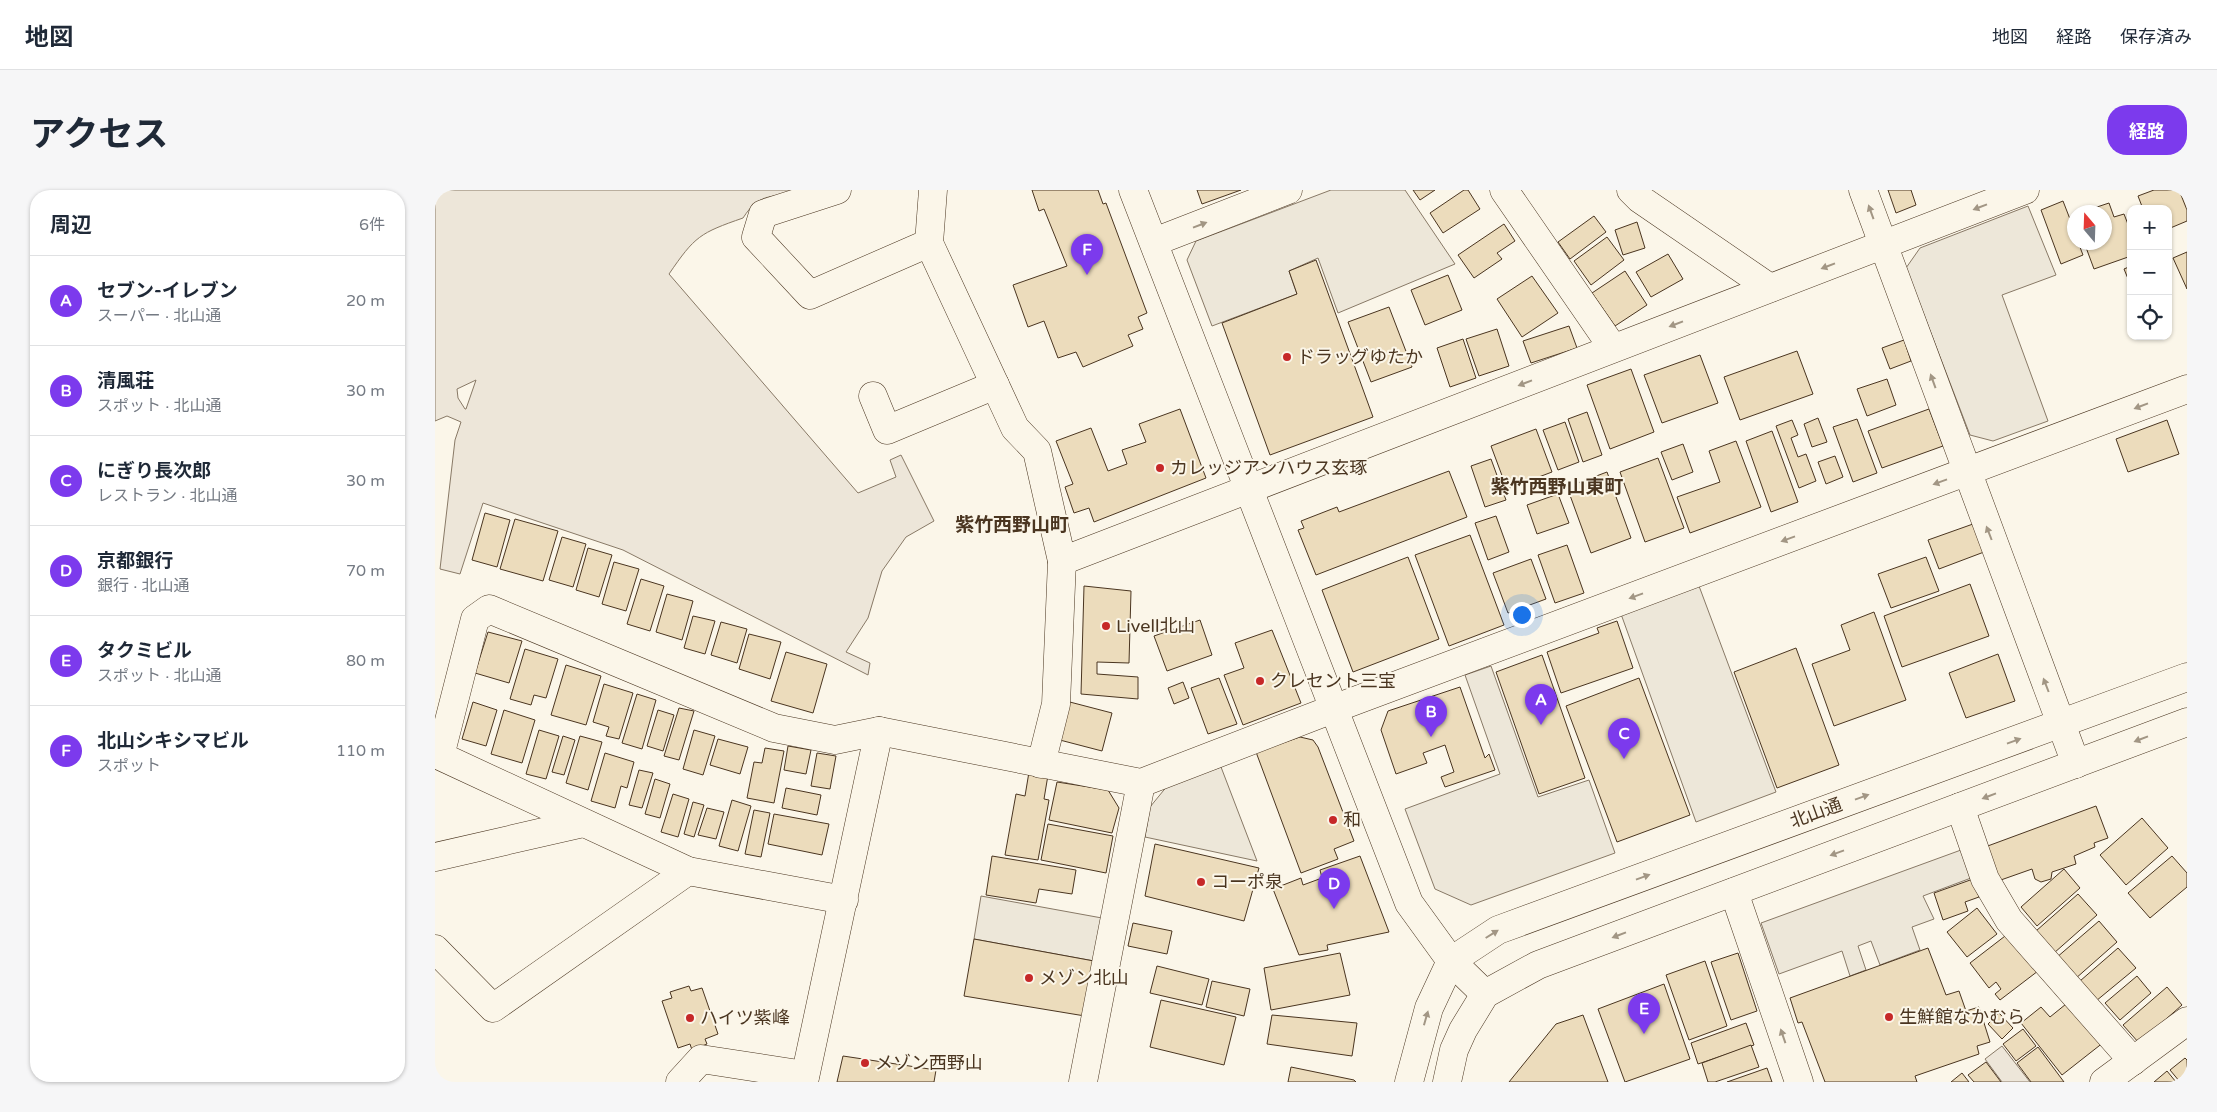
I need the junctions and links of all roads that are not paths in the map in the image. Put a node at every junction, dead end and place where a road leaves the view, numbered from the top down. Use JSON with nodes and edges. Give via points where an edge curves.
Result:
{"nodes":[{"id":1,"x":837,"y":190,"type":"edge"},
{"id":2,"x":933,"y":190,"type":"edge"},
{"id":3,"x":1133,"y":190,"type":"edge"},
{"id":4,"x":1288,"y":190,"type":"edge"},
{"id":5,"x":1504,"y":190,"type":"edge"},
{"id":6,"x":1631,"y":190,"type":"edge"},
{"id":7,"x":1863,"y":190,"type":"edge"},
{"id":8,"x":2025,"y":190,"type":"edge"},
{"id":9,"x":1154,"y":242,"type":"junction"},
{"id":10,"x":929,"y":243,"type":"junction"},
{"id":11,"x":1883,"y":245,"type":"junction"},
{"id":12,"x":1770,"y":288,"type":"junction"},
{"id":13,"x":1613,"y":348,"type":"junction"},
{"id":14,"x":995,"y":385,"type":"junction"},
{"id":15,"x":2187,"y":389,"type":"edge"},
{"id":16,"x":873,"y":396,"type":"dead end"},
{"id":17,"x":1967,"y":472,"type":"junction"},
{"id":18,"x":1248,"y":489,"type":"junction"},
{"id":19,"x":1062,"y":561,"type":"junction"},
{"id":20,"x":2187,"y":677,"type":"edge"},
{"id":21,"x":1333,"y":709,"type":"junction"},
{"id":22,"x":2187,"y":722,"type":"edge"},
{"id":23,"x":2061,"y":724,"type":"junction"},
{"id":24,"x":879,"y":731,"type":"junction"},
{"id":25,"x":1041,"y":764,"type":"junction"},
{"id":26,"x":2076,"y":764,"type":"junction"},
{"id":27,"x":1141,"y":783,"type":"junction"},
{"id":28,"x":1959,"y":807,"type":"junction"},
{"id":29,"x":583,"y":823,"type":"junction"},
{"id":30,"x":435,"y":857,"type":"edge"},
{"id":31,"x":688,"y":871,"type":"junction"},
{"id":32,"x":1734,"y":892,"type":"junction"},
{"id":33,"x":844,"y":900,"type":"junction"},
{"id":34,"x":435,"y":949,"type":"edge"},
{"id":35,"x":1451,"y":961,"type":"junction"},
{"id":36,"x":1485,"y":994,"type":"junction"},
{"id":37,"x":2187,"y":1021,"type":"edge"},
{"id":38,"x":2133,"y":1061,"type":"junction"},
{"id":39,"x":805,"y":1079,"type":"edge"},
{"id":40,"x":680,"y":1082,"type":"edge"},
{"id":41,"x":1083,"y":1082,"type":"edge"},
{"id":42,"x":1409,"y":1082,"type":"edge"},
{"id":43,"x":1447,"y":1082,"type":"edge"},
{"id":44,"x":1799,"y":1082,"type":"edge"},
{"id":45,"x":2104,"y":1082,"type":"edge"}],
"edges":[{"from":1,"to":10,"type":"street","via":[[763,214],[756,237],[810,295]]},
{"from":2,"to":10,"type":"street"},
{"from":3,"to":9,"type":"street"},
{"from":9,"to":4,"type":"street","one_way":true},
{"from":5,"to":13,"type":"street"},
{"from":6,"to":12,"type":"street"},
{"from":11,"to":7,"type":"street","one_way":true},
{"from":8,"to":11,"type":"street","one_way":true},
{"from":9,"to":18,"type":"street"},
{"from":10,"to":14,"type":"street"},
{"from":11,"to":12,"type":"street","one_way":true},
{"from":17,"to":11,"type":"street","one_way":true},
{"from":12,"to":13,"type":"street","one_way":true},
{"from":13,"to":18,"type":"street","one_way":true},
{"from":14,"to":16,"type":"street","via":[[887,430]]},
{"from":14,"to":19,"type":"street","via":[[1015,428],[1037,451]]},
{"from":15,"to":17,"type":"street","one_way":true},
{"from":17,"to":21,"type":"street","one_way":true},
{"from":23,"to":17,"type":"street","one_way":true},
{"from":18,"to":19,"type":"street"},
{"from":18,"to":21,"type":"street"},
{"from":19,"to":25,"type":"street","via":[[1056,704]]},
{"from":20,"to":23,"type":"street","name":"北山通"},
{"from":21,"to":27,"type":"street"},
{"from":21,"to":35,"type":"street","via":[[1409,903]]},
{"from":22,"to":26,"type":"street","one_way":true},
{"from":23,"to":26,"type":"street"},
{"from":35,"to":23,"type":"street","name":"北山通","one_way":true,"via":[[1498,930]]},
{"from":24,"to":25,"type":"street"},
{"from":24,"to":29,"type":"street","via":[[835,740],[774,728],[489,609],[475,619],[440,756]]},
{"from":24,"to":33,"type":"street"},
{"from":25,"to":27,"type":"street"},
{"from":26,"to":28,"type":"street","one_way":true},
{"from":27,"to":41,"type":"street"},
{"from":28,"to":32,"type":"street","one_way":true},
{"from":28,"to":38,"type":"street","via":[[1985,879],[2009,920]]},
{"from":29,"to":30,"type":"street"},
{"from":29,"to":31,"type":"street"},
{"from":31,"to":33,"type":"street"},
{"from":31,"to":34,"type":"street","via":[[493,1008]]},
{"from":32,"to":36,"type":"street","one_way":true,"via":[[1538,965]]},
{"from":44,"to":32,"type":"street","one_way":true},
{"from":33,"to":39,"type":"street"},
{"from":35,"to":36,"type":"street"},
{"from":42,"to":35,"type":"street","one_way":true,"via":[[1429,1008]]},
{"from":36,"to":43,"type":"street","via":[[1454,1050]]},
{"from":37,"to":38,"type":"street"},
{"from":38,"to":45,"type":"street"},
{"from":39,"to":40,"type":"street","via":[[701,1059]]}]}
